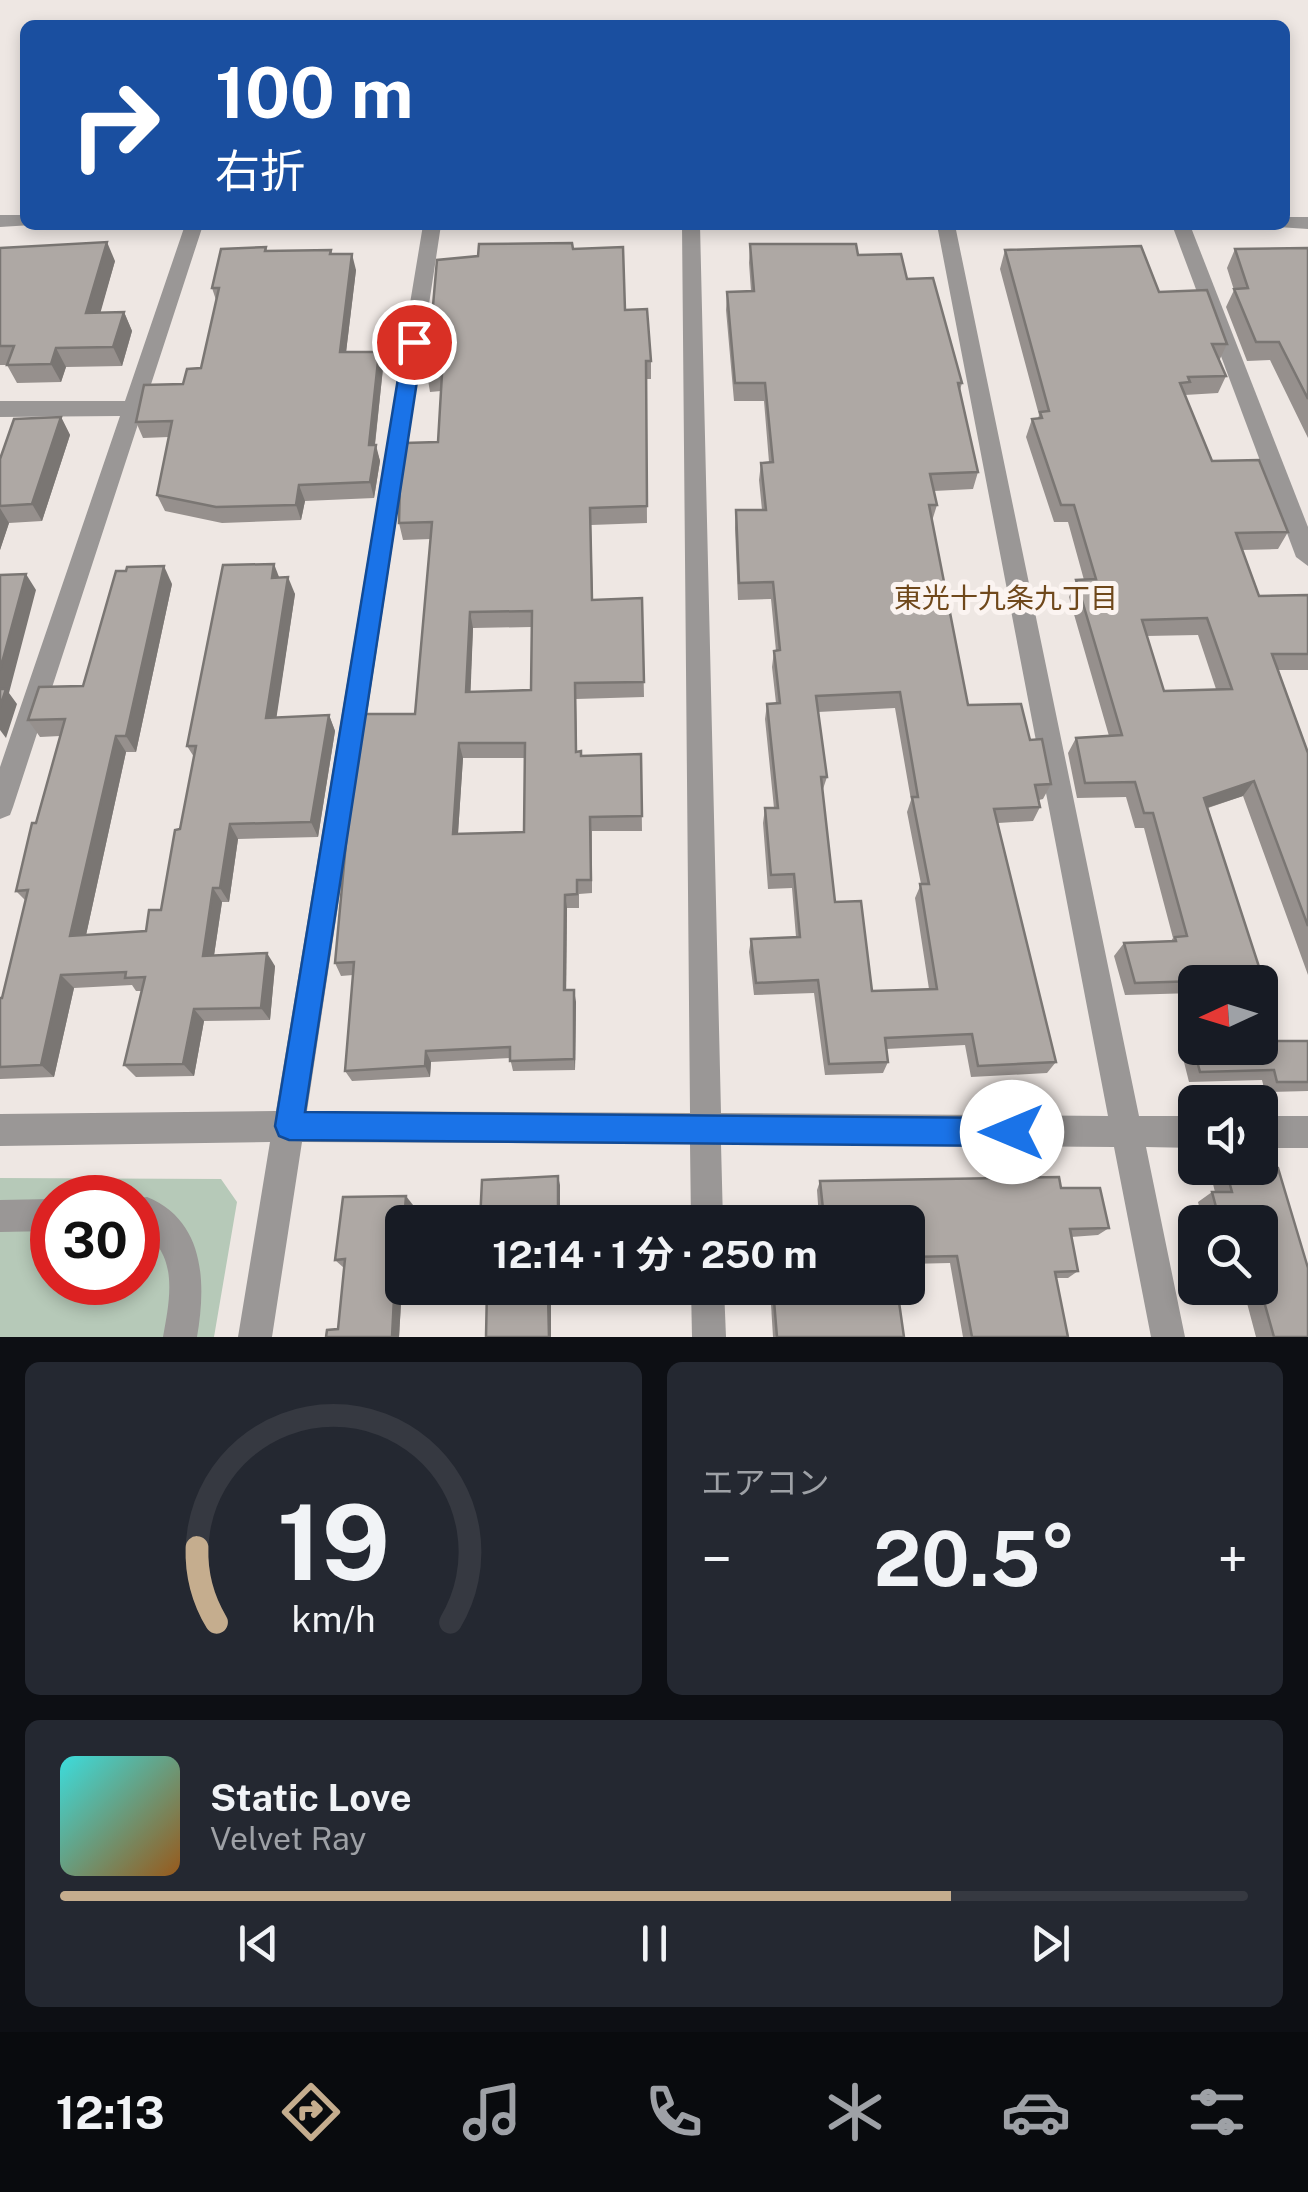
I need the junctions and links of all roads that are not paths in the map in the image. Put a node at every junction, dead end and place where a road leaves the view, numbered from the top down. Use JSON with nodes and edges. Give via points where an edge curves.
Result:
{"nodes":[{"id":1,"x":192,"y":230,"type":"edge"},
{"id":2,"x":431,"y":230,"type":"edge"},
{"id":3,"x":691,"y":230,"type":"edge"},
{"id":4,"x":947,"y":230,"type":"edge"},
{"id":5,"x":1183,"y":230,"type":"edge"},
{"id":6,"x":0,"y":408,"type":"edge"},
{"id":7,"x":132,"y":408,"type":"junction"},
{"id":8,"x":1308,"y":557,"type":"edge"},
{"id":9,"x":0,"y":807,"type":"edge"},
{"id":10,"x":289,"y":1126,"type":"junction"},
{"id":11,"x":0,"y":1130,"type":"edge"},
{"id":12,"x":705,"y":1130,"type":"junction"},
{"id":13,"x":1126,"y":1132,"type":"junction"},
{"id":14,"x":1178,"y":1132,"type":"edge"},
{"id":15,"x":1278,"y":1132,"type":"edge"},
{"id":16,"x":1308,"y":1132,"type":"edge"},
{"id":17,"x":707,"y":1205,"type":"edge"},
{"id":18,"x":30,"y":1215,"type":"edge"},
{"id":19,"x":0,"y":1216,"type":"edge"},
{"id":20,"x":160,"y":1227,"type":"edge"},
{"id":21,"x":708,"y":1305,"type":"edge"},
{"id":22,"x":180,"y":1337,"type":"edge"},
{"id":23,"x":254,"y":1337,"type":"edge"},
{"id":24,"x":709,"y":1337,"type":"edge"},
{"id":25,"x":1168,"y":1337,"type":"edge"}],
"edges":[{"from":1,"to":7,"type":"street"},
{"from":2,"to":10,"type":"street"},
{"from":3,"to":12,"type":"street"},
{"from":4,"to":13,"type":"street"},
{"from":5,"to":8,"type":"street"},
{"from":6,"to":7,"type":"street"},
{"from":7,"to":9,"type":"street"},
{"from":10,"to":11,"type":"street"},
{"from":10,"to":12,"type":"street"},
{"from":10,"to":23,"type":"street"},
{"from":12,"to":13,"type":"street"},
{"from":12,"to":17,"type":"street"},
{"from":13,"to":14,"type":"street"},
{"from":13,"to":25,"type":"street"},
{"from":15,"to":16,"type":"street"},
{"from":18,"to":19,"type":"street"},
{"from":20,"to":22,"type":"street","via":[[177,1242],[190,1284]]},
{"from":21,"to":24,"type":"street"}]}
